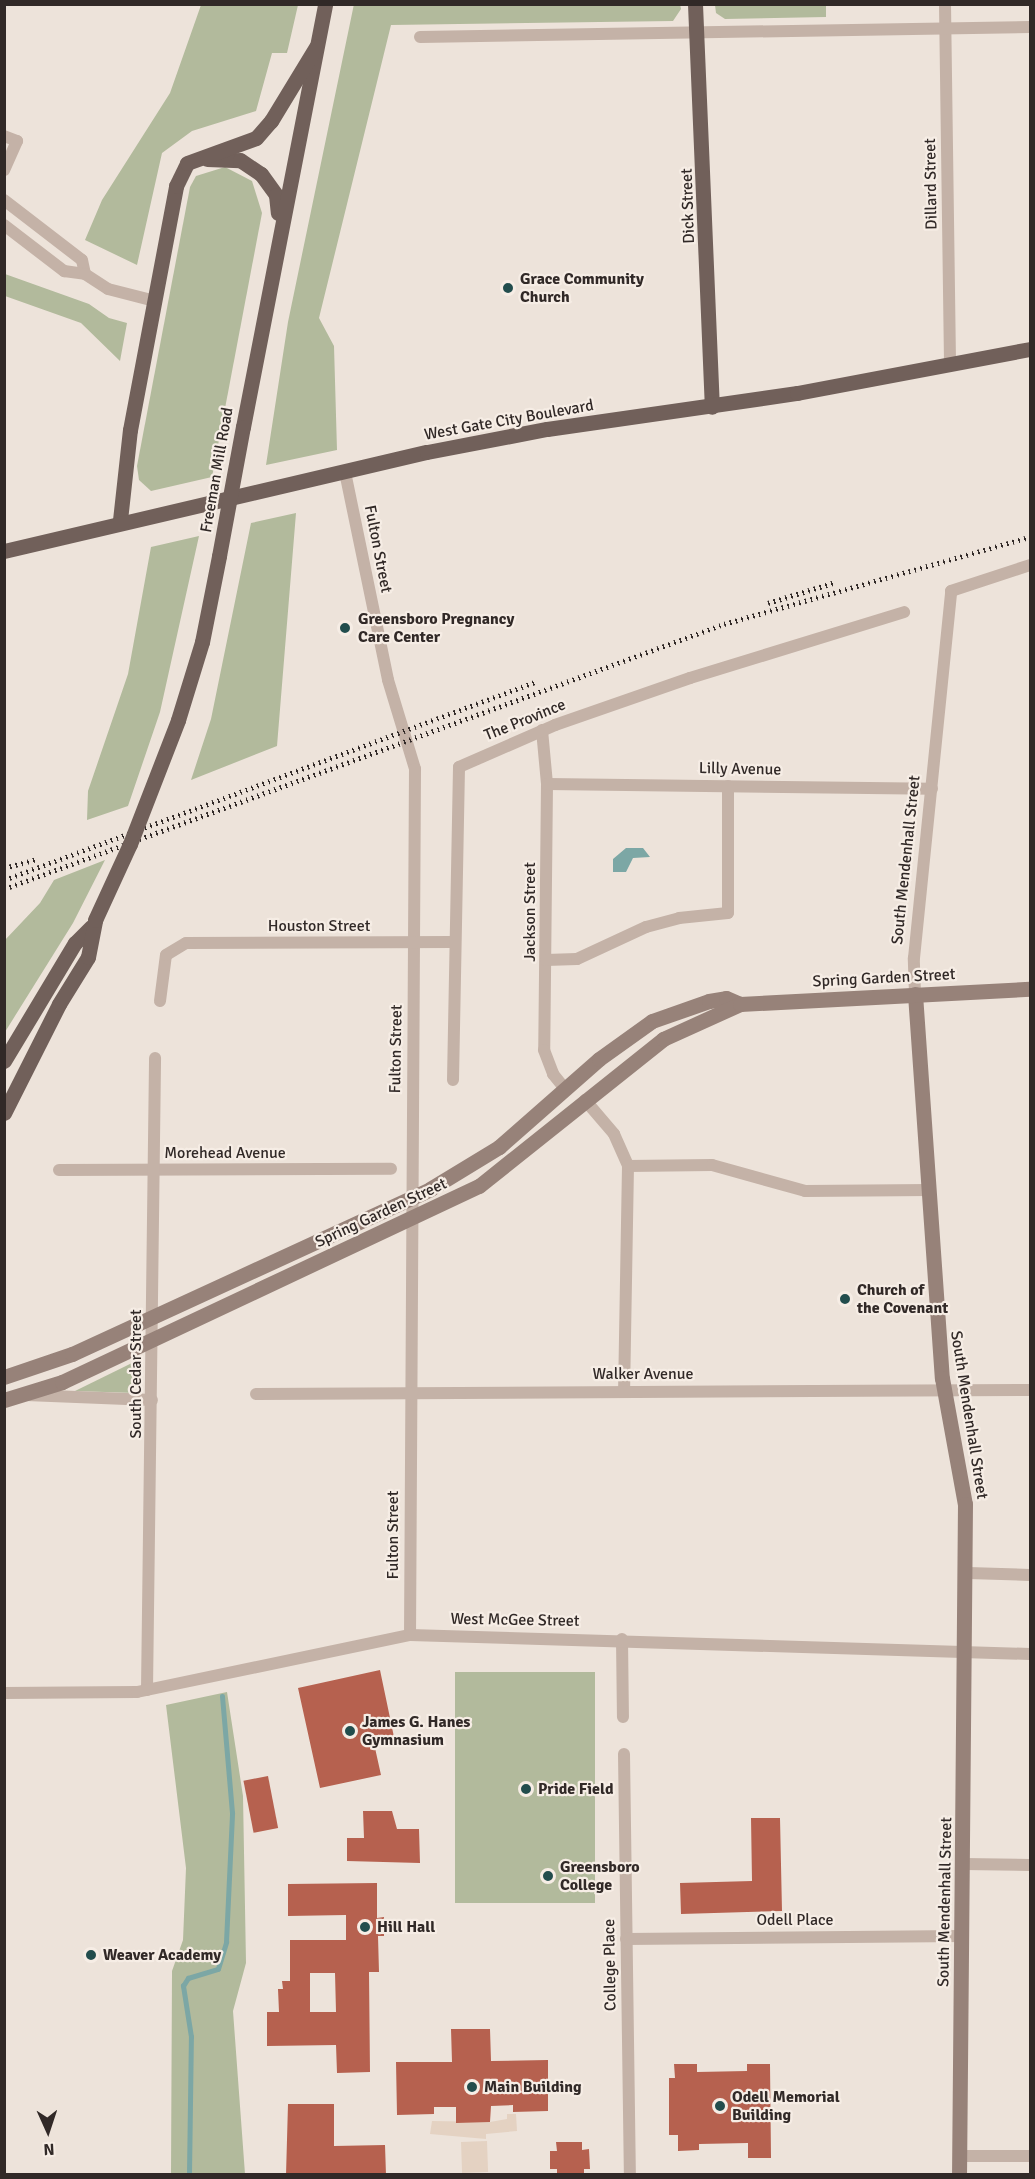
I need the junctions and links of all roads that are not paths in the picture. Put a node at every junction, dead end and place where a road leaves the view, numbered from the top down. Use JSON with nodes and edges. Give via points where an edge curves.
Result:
{"nodes":[{"id":1,"x":325,"y":4,"type":"edge"},
{"id":2,"x":695,"y":4,"type":"edge"},
{"id":3,"x":945,"y":4,"type":"edge"},
{"id":4,"x":945,"y":27,"type":"junction"},
{"id":5,"x":1030,"y":27,"type":"edge"},
{"id":6,"x":699,"y":30,"type":"junction"},
{"id":7,"x":420,"y":37,"type":"dead end"},
{"id":8,"x":316,"y":47,"type":"junction"},
{"id":9,"x":4,"y":136,"type":"edge"},
{"id":10,"x":187,"y":163,"type":"junction"},
{"id":11,"x":4,"y":170,"type":"edge"},
{"id":12,"x":4,"y":200,"type":"edge"},
{"id":13,"x":4,"y":225,"type":"edge"},
{"id":14,"x":279,"y":231,"type":"junction"},
{"id":15,"x":49,"y":233,"type":"junction"},
{"id":16,"x":38,"y":252,"type":"junction"},
{"id":17,"x":85,"y":274,"type":"junction"},
{"id":18,"x":155,"y":301,"type":"junction"},
{"id":19,"x":1029,"y":345,"type":"edge"},
{"id":20,"x":950,"y":364,"type":"junction"},
{"id":21,"x":712,"y":407,"type":"junction"},
{"id":22,"x":345,"y":472,"type":"junction"},
{"id":23,"x":120,"y":520,"type":"junction"},
{"id":24,"x":4,"y":551,"type":"edge"},
{"id":25,"x":1030,"y":565,"type":"edge"},
{"id":26,"x":904,"y":612,"type":"dead end"},
{"id":27,"x":542,"y":730,"type":"junction"},
{"id":28,"x":547,"y":784,"type":"junction"},
{"id":29,"x":728,"y":786,"type":"junction"},
{"id":30,"x":932,"y":789,"type":"junction"},
{"id":31,"x":93,"y":923,"type":"junction"},
{"id":32,"x":452,"y":942,"type":"junction"},
{"id":33,"x":414,"y":943,"type":"junction"},
{"id":34,"x":546,"y":960,"type":"junction"},
{"id":35,"x":1030,"y":989,"type":"edge"},
{"id":36,"x":915,"y":994,"type":"junction"},
{"id":37,"x":160,"y":1001,"type":"dead end"},
{"id":38,"x":740,"y":1004,"type":"junction"},
{"id":39,"x":155,"y":1058,"type":"dead end"},
{"id":40,"x":4,"y":1061,"type":"edge"},
{"id":41,"x":453,"y":1080,"type":"dead end"},
{"id":42,"x":565,"y":1089,"type":"junction"},
{"id":43,"x":585,"y":1100,"type":"junction"},
{"id":44,"x":4,"y":1113,"type":"edge"},
{"id":45,"x":628,"y":1166,"type":"junction"},
{"id":46,"x":391,"y":1169,"type":"dead end"},
{"id":47,"x":59,"y":1170,"type":"dead end"},
{"id":48,"x":155,"y":1170,"type":"junction"},
{"id":49,"x":929,"y":1190,"type":"junction"},
{"id":50,"x":410,"y":1198,"type":"junction"},
{"id":51,"x":409,"y":1220,"type":"junction"},
{"id":52,"x":153,"y":1316,"type":"junction"},
{"id":53,"x":152,"y":1341,"type":"junction"},
{"id":54,"x":4,"y":1377,"type":"edge"},
{"id":55,"x":624,"y":1390,"type":"junction"},
{"id":56,"x":1030,"y":1390,"type":"edge"},
{"id":57,"x":945,"y":1391,"type":"junction"},
{"id":58,"x":255,"y":1394,"type":"dead end"},
{"id":59,"x":408,"y":1394,"type":"junction"},
{"id":60,"x":25,"y":1395,"type":"junction"},
{"id":61,"x":4,"y":1400,"type":"edge"},
{"id":62,"x":152,"y":1400,"type":"junction"},
{"id":63,"x":968,"y":1573,"type":"junction"},
{"id":64,"x":1030,"y":1575,"type":"edge"},
{"id":65,"x":410,"y":1635,"type":"junction"},
{"id":66,"x":622,"y":1639,"type":"junction"},
{"id":67,"x":967,"y":1653,"type":"junction"},
{"id":68,"x":1030,"y":1654,"type":"edge"},
{"id":69,"x":147,"y":1690,"type":"junction"},
{"id":70,"x":4,"y":1693,"type":"edge"},
{"id":71,"x":623,"y":1717,"type":"dead end"},
{"id":72,"x":624,"y":1754,"type":"dead end"},
{"id":73,"x":964,"y":1864,"type":"junction"},
{"id":74,"x":1030,"y":1865,"type":"edge"},
{"id":75,"x":963,"y":1936,"type":"junction"},
{"id":76,"x":626,"y":1939,"type":"junction"},
{"id":77,"x":959,"y":2156,"type":"junction"},
{"id":78,"x":1030,"y":2156,"type":"edge"},
{"id":79,"x":630,"y":2175,"type":"edge"},
{"id":80,"x":959,"y":2175,"type":"edge"}],
"edges":[{"from":1,"to":8,"type":"main road","name":"Freeman Mill Road"},
{"from":2,"to":6,"type":"main road","name":"Dick Street"},
{"from":3,"to":4,"type":"street","name":"Dillard Street"},
{"from":4,"to":5,"type":"street"},
{"from":4,"to":6,"type":"street"},
{"from":4,"to":20,"type":"street","name":"Dillard Street"},
{"from":6,"to":7,"type":"street"},
{"from":6,"to":21,"type":"main road","name":"Dick Street"},
{"from":8,"to":10,"type":"main road","via":[[271,121],[256,138]]},
{"from":8,"to":14,"type":"main road","name":"Freeman Mill Road"},
{"from":9,"to":11,"type":"street","via":[[17,141]]},
{"from":10,"to":14,"type":"main road","via":[[213,157],[240,160],[261,174],[276,195]]},
{"from":10,"to":18,"type":"main road","via":[[176,186]]},
{"from":12,"to":15,"type":"street"},
{"from":13,"to":16,"type":"street"},
{"from":14,"to":31,"type":"main road","name":"Freeman Mill Road","bridge":true,"via":[[202,642],[178,720],[130,844]]},
{"from":15,"to":16,"type":"street"},
{"from":15,"to":17,"type":"street","via":[[82,260]]},
{"from":16,"to":17,"type":"street","via":[[64,271]]},
{"from":17,"to":18,"type":"street","via":[[108,290]]},
{"from":18,"to":23,"type":"main road","via":[[130,430]]},
{"from":19,"to":20,"type":"main road","name":"West Gate City Boulevard"},
{"from":20,"to":21,"type":"main road","name":"West Gate City Boulevard"},
{"from":21,"to":22,"type":"main road","name":"West Gate City Boulevard","via":[[547,429]]},
{"from":22,"to":23,"type":"main road","name":"West Gate City Boulevard"},
{"from":22,"to":33,"type":"street","name":"Fulton Street","via":[[388,680],[414,757],[418,826]]},
{"from":23,"to":24,"type":"main road","name":"West Gate City Boulevard"},
{"from":25,"to":30,"type":"street","name":"South Mendenhall Street","via":[[951,591]]},
{"from":26,"to":27,"type":"street","name":"The Province","via":[[690,678]]},
{"from":27,"to":28,"type":"street","name":"Jackson Street"},
{"from":27,"to":32,"type":"street","name":"The Province","via":[[463,763],[455,771]]},
{"from":28,"to":29,"type":"street","name":"Lilly Avenue"},
{"from":28,"to":34,"type":"street","name":"Jackson Street"},
{"from":29,"to":30,"type":"street","name":"Lilly Avenue"},
{"from":29,"to":34,"type":"street","via":[[728,913],[679,918],[646,927],[577,959]]},
{"from":30,"to":36,"type":"street","name":"South Mendenhall Street","via":[[914,958]]},
{"from":31,"to":40,"type":"main road","name":"Freeman Mill Road","via":[[75,943]]},
{"from":31,"to":44,"type":"main road","name":"Freeman Mill Road","via":[[88,957],[58,1004]]},
{"from":32,"to":33,"type":"street","name":"Houston Street"},
{"from":32,"to":41,"type":"street","name":"The Province"},
{"from":33,"to":37,"type":"street","name":"Houston Street","via":[[186,943],[166,955]]},
{"from":33,"to":50,"type":"street","name":"Fulton Street"},
{"from":34,"to":42,"type":"street","name":"Jackson Street","via":[[544,1050],[553,1074]]},
{"from":35,"to":36,"type":"main road","name":"Spring Garden Street"},
{"from":36,"to":38,"type":"main road","name":"Spring Garden Street"},
{"from":36,"to":49,"type":"main road","name":"South Mendenhall Street"},
{"from":38,"to":42,"type":"main road","name":"Spring Garden Street","via":[[726,999],[709,1000],[652,1021]]},
{"from":38,"to":43,"type":"main road","name":"Spring Garden Street","via":[[663,1038]]},
{"from":39,"to":48,"type":"street","name":"South Cedar Street"},
{"from":42,"to":50,"type":"main road","name":"Spring Garden Street","via":[[499,1147]]},
{"from":43,"to":45,"type":"street","via":[[614,1134]]},
{"from":43,"to":51,"type":"main road","name":"Spring Garden Street","via":[[479,1186]]},
{"from":45,"to":49,"type":"street","via":[[712,1165],[805,1191]]},
{"from":45,"to":55,"type":"street"},
{"from":46,"to":48,"type":"street","name":"Morehead Avenue"},
{"from":47,"to":48,"type":"street","name":"Morehead Avenue"},
{"from":48,"to":52,"type":"street","name":"South Cedar Street"},
{"from":49,"to":57,"type":"main road","name":"South Mendenhall Street"},
{"from":50,"to":51,"type":"street","name":"Fulton Street"},
{"from":50,"to":52,"type":"main road","name":"Spring Garden Street"},
{"from":51,"to":53,"type":"main road","name":"Spring Garden Street"},
{"from":51,"to":59,"type":"street","name":"Fulton Street"},
{"from":52,"to":53,"type":"street","name":"South Cedar Street"},
{"from":52,"to":54,"type":"main road","name":"Spring Garden Street","via":[[72,1354]]},
{"from":53,"to":60,"type":"main road","name":"Spring Garden Street"},
{"from":53,"to":62,"type":"street","name":"South Cedar Street"},
{"from":55,"to":57,"type":"street","name":"Walker Avenue"},
{"from":55,"to":59,"type":"street","name":"Walker Avenue"},
{"from":56,"to":57,"type":"street","name":"Walker Avenue"},
{"from":57,"to":63,"type":"main road","name":"South Mendenhall Street","via":[[965,1504]]},
{"from":58,"to":59,"type":"street","name":"Walker Avenue"},
{"from":59,"to":65,"type":"street","name":"Fulton Street"},
{"from":60,"to":61,"type":"main road","name":"Spring Garden Street"},
{"from":60,"to":62,"type":"street"},
{"from":62,"to":69,"type":"street","name":"South Cedar Street"},
{"from":63,"to":64,"type":"street"},
{"from":63,"to":67,"type":"main road","name":"South Mendenhall Street"},
{"from":65,"to":66,"type":"street","name":"West McGee Street"},
{"from":65,"to":69,"type":"street","name":"West McGee Street"},
{"from":66,"to":67,"type":"street","name":"West McGee Street"},
{"from":66,"to":71,"type":"street"},
{"from":67,"to":68,"type":"street","name":"West McGee Street"},
{"from":67,"to":73,"type":"main road","name":"South Mendenhall Street"},
{"from":69,"to":70,"type":"street","name":"West McGee Street"},
{"from":72,"to":76,"type":"street","name":"College Place"},
{"from":73,"to":74,"type":"street"},
{"from":73,"to":75,"type":"main road","name":"South Mendenhall Street"},
{"from":75,"to":76,"type":"street","name":"Odell Place"},
{"from":75,"to":77,"type":"main road","name":"South Mendenhall Street"},
{"from":76,"to":79,"type":"street","name":"College Place"},
{"from":77,"to":78,"type":"street"},
{"from":77,"to":80,"type":"main road","name":"South Mendenhall Street"}]}
